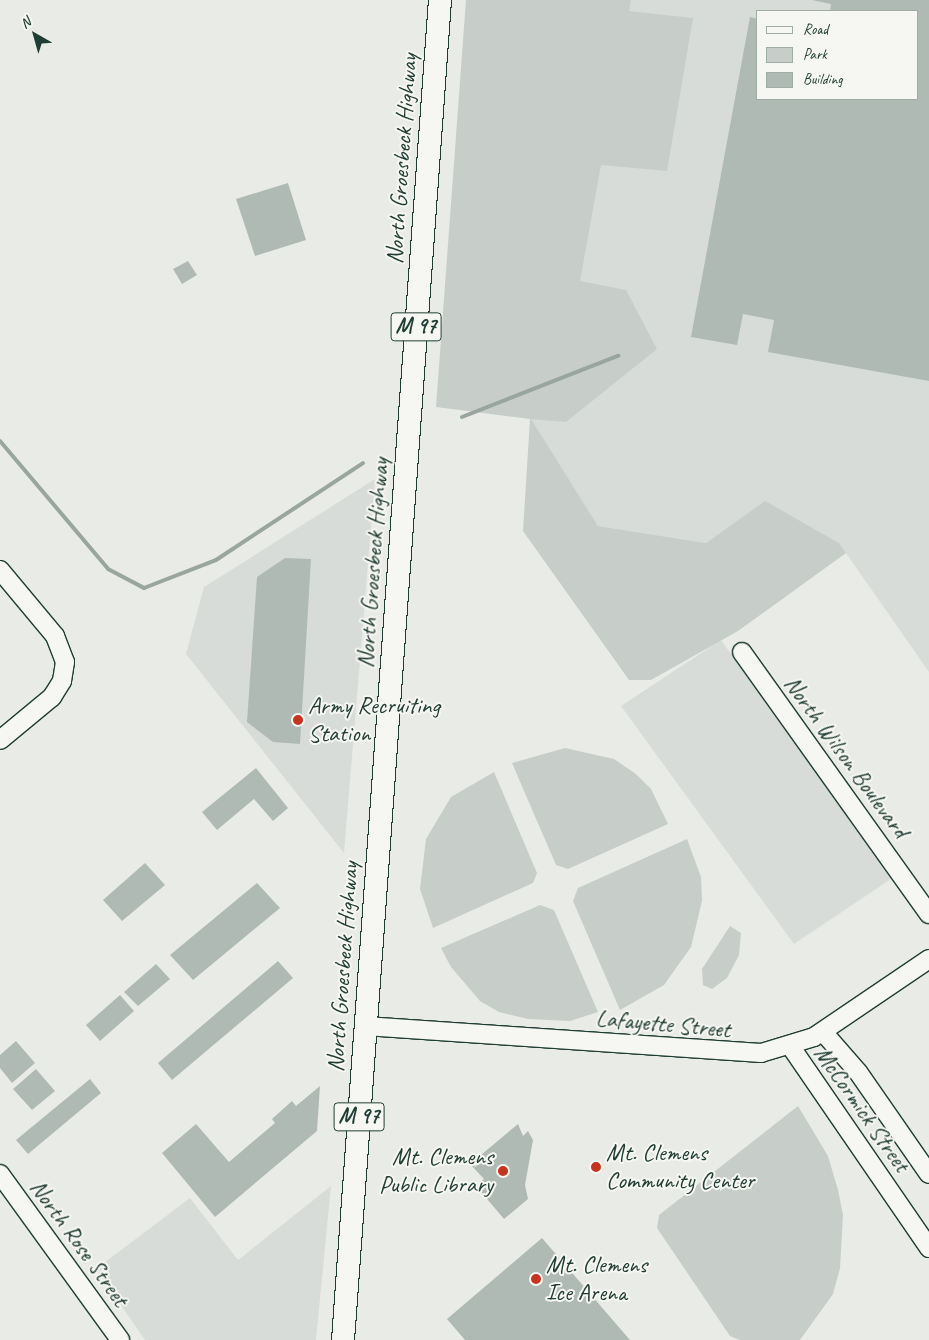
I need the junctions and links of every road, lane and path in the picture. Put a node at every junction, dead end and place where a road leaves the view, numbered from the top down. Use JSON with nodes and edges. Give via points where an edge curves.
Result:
{"nodes":[{"id":1,"x":440,"y":0,"type":"edge"},
{"id":2,"x":0,"y":570,"type":"edge"},
{"id":3,"x":742,"y":652,"type":"dead end"},
{"id":4,"x":0,"y":740,"type":"edge"},
{"id":5,"x":929,"y":914,"type":"edge"},
{"id":6,"x":929,"y":959,"type":"edge"},
{"id":7,"x":365,"y":1026,"type":"junction"},
{"id":8,"x":823,"y":1032,"type":"junction"},
{"id":9,"x":790,"y":1047,"type":"junction"},
{"id":10,"x":0,"y":1174,"type":"edge"},
{"id":11,"x":929,"y":1174,"type":"edge"},
{"id":12,"x":929,"y":1248,"type":"edge"},
{"id":13,"x":118,"y":1339,"type":"edge"},
{"id":14,"x":344,"y":1340,"type":"edge"}],
"edges":[{"from":1,"to":7,"type":"main road","name":"North Groesbeck Highway","number":"M 97"},
{"from":2,"to":4,"type":"street","via":[[55,636],[65,662],[62,681],[52,696]]},
{"from":3,"to":5,"type":"street","name":"North Wilson Boulevard"},
{"from":6,"to":8,"type":"street","name":"Lafayette Street"},
{"from":7,"to":9,"type":"street","name":"Lafayette Street","via":[[744,1054]]},
{"from":7,"to":14,"type":"main road","name":"North Groesbeck Highway","number":"M 97"},
{"from":8,"to":9,"type":"street","name":"Lafayette Street"},
{"from":8,"to":11,"type":"street","name":"McCormick Street","via":[[858,1072]]},
{"from":9,"to":12,"type":"street","name":"McCormick Street"},
{"from":10,"to":13,"type":"street","name":"North Rose Street"}]}
